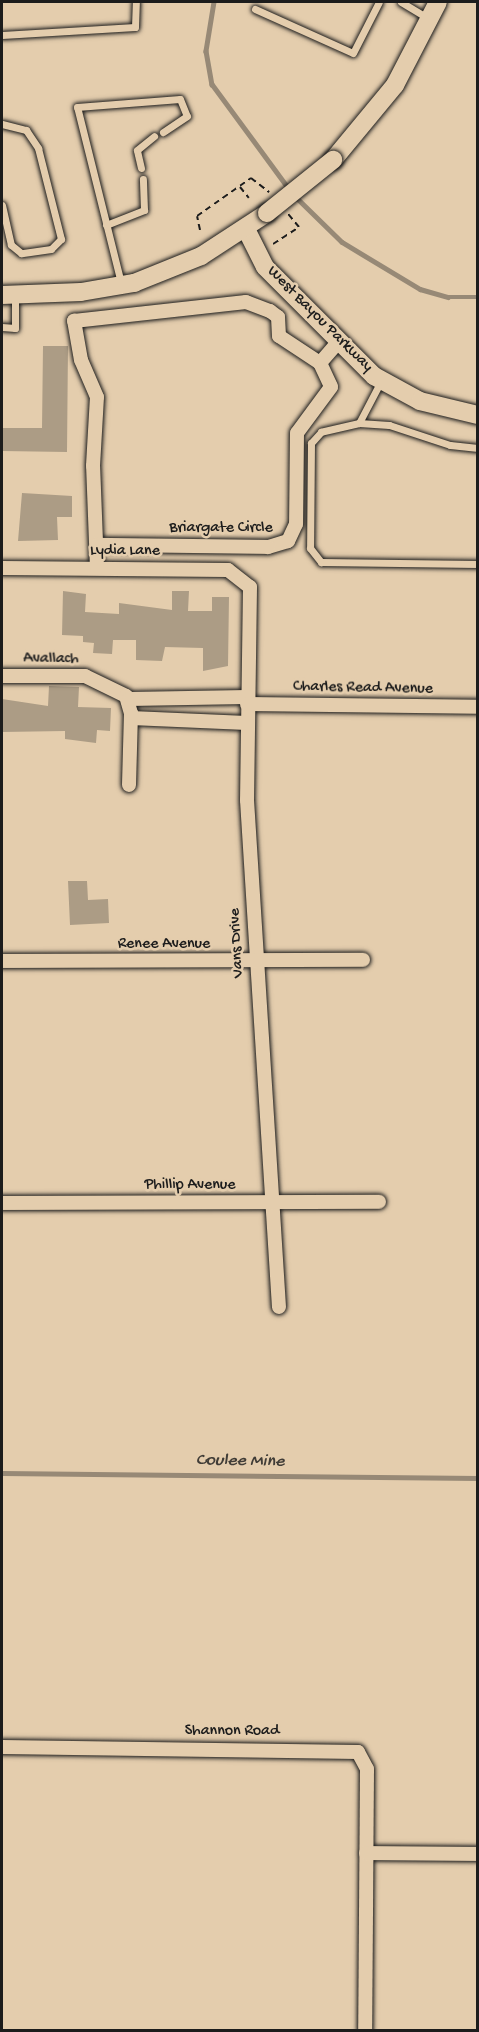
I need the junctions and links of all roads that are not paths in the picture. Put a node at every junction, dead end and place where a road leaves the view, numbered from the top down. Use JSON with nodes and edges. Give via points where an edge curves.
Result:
{"nodes":[{"id":1,"x":136,"y":2,"type":"edge"},
{"id":2,"x":379,"y":2,"type":"edge"},
{"id":3,"x":401,"y":2,"type":"edge"},
{"id":4,"x":438,"y":2,"type":"edge"},
{"id":5,"x":255,"y":9,"type":"dead end"},
{"id":6,"x":430,"y":19,"type":"junction"},
{"id":7,"x":2,"y":35,"type":"edge"},
{"id":8,"x":2,"y":124,"type":"edge"},
{"id":9,"x":164,"y":132,"type":"dead end"},
{"id":10,"x":154,"y":136,"type":"dead end"},
{"id":11,"x":141,"y":168,"type":"dead end"},
{"id":12,"x":143,"y":179,"type":"dead end"},
{"id":13,"x":2,"y":205,"type":"edge"},
{"id":14,"x":106,"y":225,"type":"junction"},
{"id":15,"x":246,"y":229,"type":"junction"},
{"id":16,"x":122,"y":285,"type":"junction"},
{"id":17,"x":8,"y":295,"type":"edge"},
{"id":18,"x":2,"y":327,"type":"edge"},
{"id":19,"x":338,"y":342,"type":"junction"},
{"id":20,"x":320,"y":363,"type":"junction"},
{"id":21,"x":381,"y":381,"type":"junction"},
{"id":22,"x":477,"y":415,"type":"edge"},
{"id":23,"x":359,"y":423,"type":"junction"},
{"id":24,"x":477,"y":447,"type":"edge"},
{"id":25,"x":98,"y":545,"type":"junction"},
{"id":26,"x":477,"y":564,"type":"edge"},
{"id":27,"x":2,"y":568,"type":"edge"},
{"id":28,"x":98,"y":568,"type":"junction"},
{"id":29,"x":245,"y":578,"type":"joint"},
{"id":30,"x":2,"y":676,"type":"edge"},
{"id":31,"x":129,"y":699,"type":"junction"},
{"id":32,"x":247,"y":700,"type":"junction"},
{"id":33,"x":477,"y":706,"type":"edge"},
{"id":34,"x":131,"y":718,"type":"junction"},
{"id":35,"x":247,"y":723,"type":"junction"},
{"id":36,"x":129,"y":785,"type":"dead end"},
{"id":37,"x":363,"y":960,"type":"dead end"},
{"id":38,"x":2,"y":961,"type":"edge"},
{"id":39,"x":254,"y":961,"type":"junction"},
{"id":40,"x":379,"y":1202,"type":"dead end"},
{"id":41,"x":2,"y":1203,"type":"edge"},
{"id":42,"x":273,"y":1203,"type":"junction"},
{"id":43,"x":279,"y":1307,"type":"dead end"},
{"id":44,"x":2,"y":1747,"type":"edge"},
{"id":45,"x":366,"y":1853,"type":"junction"},
{"id":46,"x":477,"y":1854,"type":"edge"},
{"id":47,"x":365,"y":2031,"type":"edge"}],
"edges":[{"from":1,"to":7,"type":"lane","via":[[135,27]]},
{"from":2,"to":5,"type":"lane","via":[[353,53]]},
{"from":3,"to":6,"type":"lane"},
{"from":4,"to":6,"type":"main road"},
{"from":6,"to":15,"type":"main road","bridge":true,"via":[[377,111],[333,160],[270,205]]},
{"from":8,"to":13,"type":"lane","via":[[26,130],[38,148],[61,239],[51,249],[21,253],[11,245]]},
{"from":9,"to":14,"type":"lane","via":[[187,116],[180,99],[77,107]]},
{"from":10,"to":11,"type":"lane","via":[[136,150]]},
{"from":12,"to":14,"type":"lane","via":[[144,210]]},
{"from":14,"to":16,"type":"lane"},
{"from":15,"to":16,"type":"main road","via":[[164,273]]},
{"from":15,"to":19,"type":"main road","name":"West Bayou Parkway","via":[[265,267]]},
{"from":16,"to":17,"type":"main road"},
{"from":17,"to":18,"type":"lane","via":[[15,328]]},
{"from":19,"to":20,"type":"street"},
{"from":19,"to":21,"type":"main road","name":"West Bayou Parkway"},
{"from":20,"to":25,"type":"street","name":"Briargate Circle","via":[[332,387],[297,433],[296,524],[288,541],[268,547]]},
{"from":20,"to":25,"type":"street","via":[[279,336],[278,317],[270,310],[246,302],[74,321],[97,398],[93,466]]},
{"from":21,"to":22,"type":"main road","name":"West Bayou Parkway","via":[[420,401]]},
{"from":21,"to":23,"type":"lane"},
{"from":23,"to":24,"type":"lane"},
{"from":23,"to":26,"type":"lane","via":[[321,432],[311,443],[314,558]]},
{"from":25,"to":28,"type":"street"},
{"from":27,"to":28,"type":"street","name":"Lydia Lane"},
{"from":28,"to":29,"type":"street","name":"Lydia Lane","via":[[228,570]]},
{"from":29,"to":32,"type":"street","name":"Vans Drive","via":[[250,604]]},
{"from":30,"to":31,"type":"street","name":"Avallach","via":[[85,676],[108,684]]},
{"from":31,"to":32,"type":"street"},
{"from":31,"to":34,"type":"street"},
{"from":32,"to":33,"type":"street","name":"Charles Read Avenue"},
{"from":32,"to":35,"type":"street","name":"Vans Drive"},
{"from":34,"to":35,"type":"street"},
{"from":34,"to":36,"type":"street"},
{"from":35,"to":39,"type":"street","name":"Vans Drive"},
{"from":37,"to":39,"type":"street","name":"Renee Avenue"},
{"from":38,"to":39,"type":"street","name":"Renee Avenue"},
{"from":39,"to":42,"type":"street","name":"Vans Drive"},
{"from":40,"to":42,"type":"street","name":"Phillip Avenue"},
{"from":41,"to":42,"type":"street","name":"Phillip Avenue"},
{"from":42,"to":43,"type":"street","name":"Vans Drive"},
{"from":44,"to":45,"type":"street","name":"Shannon Road","via":[[350,1749],[362,1756],[367,1769]]},
{"from":45,"to":46,"type":"street"},
{"from":45,"to":47,"type":"street","name":"Shannon Road"}]}
